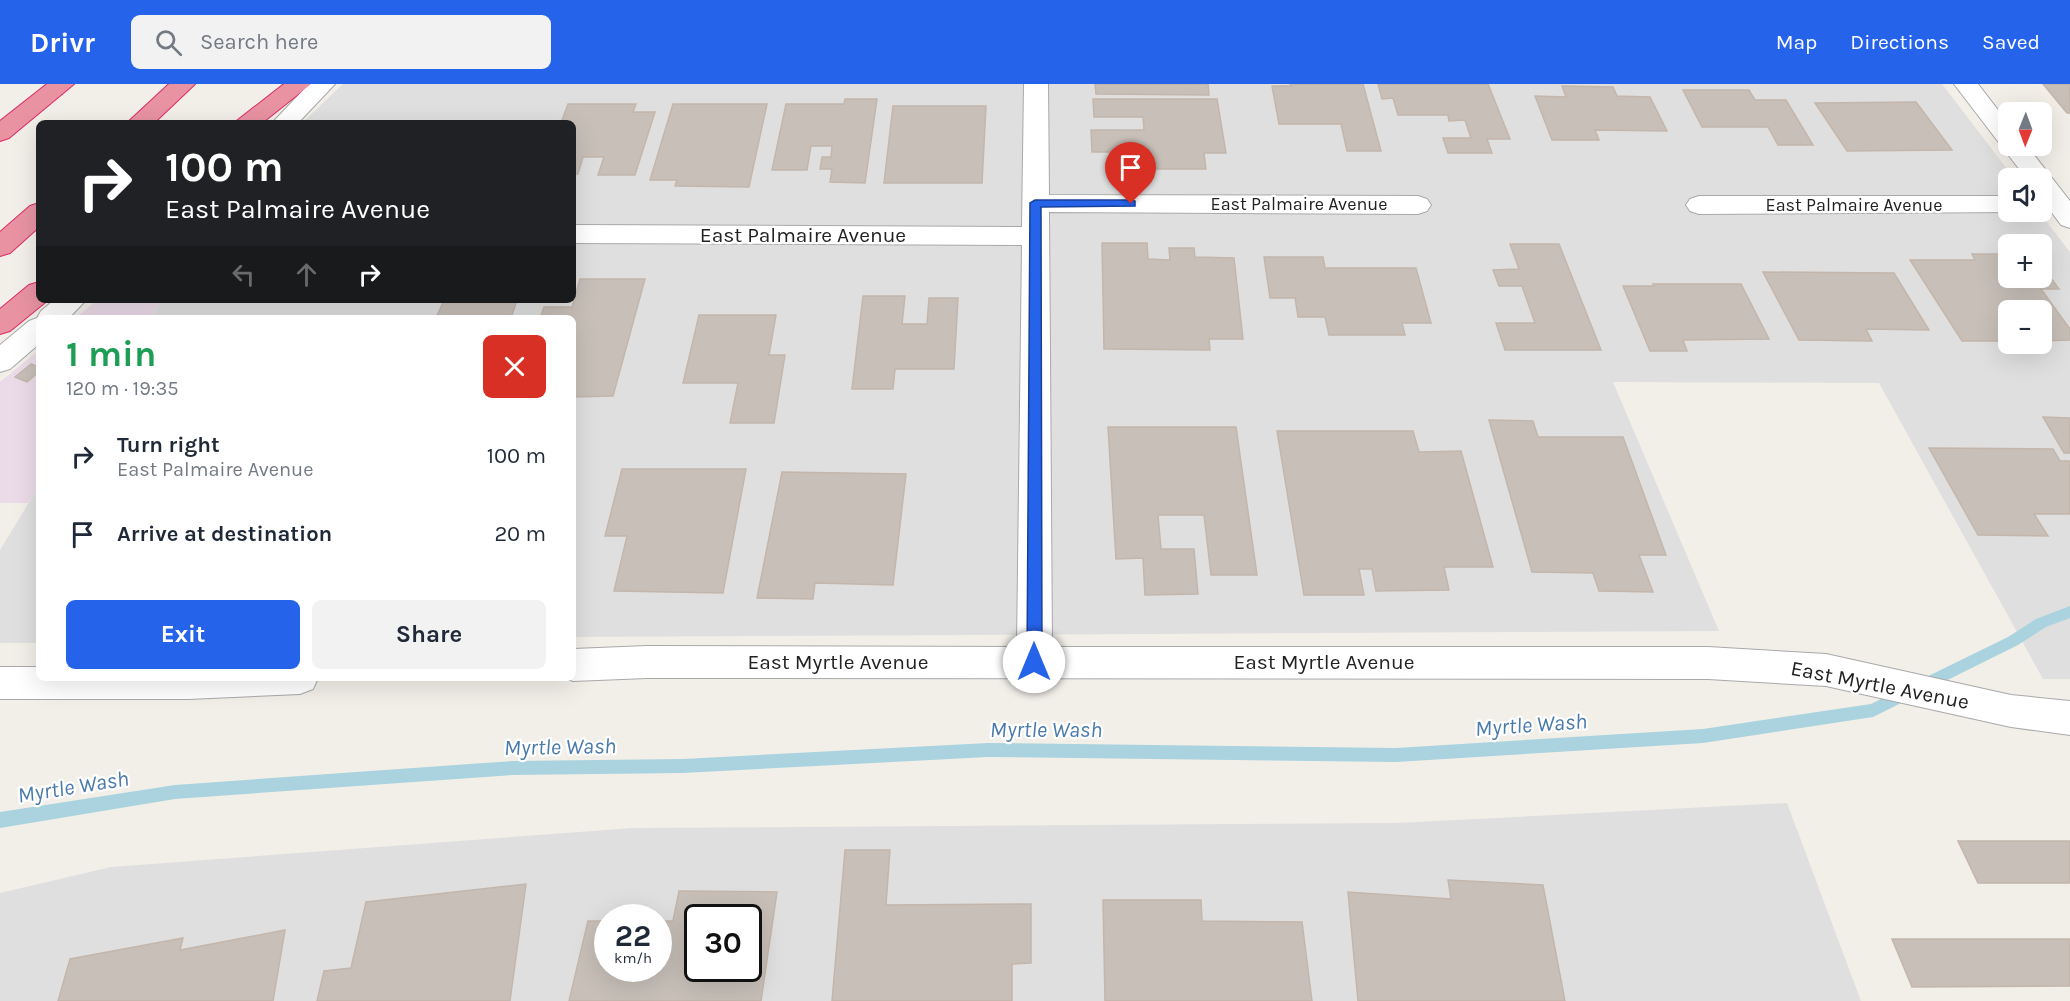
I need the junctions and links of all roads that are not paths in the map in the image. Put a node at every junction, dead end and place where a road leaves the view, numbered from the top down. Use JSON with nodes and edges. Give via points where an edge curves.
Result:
{"nodes":[{"id":1,"x":62,"y":84,"type":"edge"},
{"id":2,"x":183,"y":84,"type":"edge"},
{"id":3,"x":299,"y":84,"type":"edge"},
{"id":4,"x":323,"y":84,"type":"edge"},
{"id":5,"x":1036,"y":84,"type":"edge"},
{"id":6,"x":1966,"y":84,"type":"edge"},
{"id":7,"x":142,"y":120,"type":"edge"},
{"id":8,"x":250,"y":120,"type":"edge"},
{"id":9,"x":287,"y":120,"type":"edge"},
{"id":10,"x":1998,"y":126,"type":"edge"},
{"id":11,"x":0,"y":133,"type":"edge"},
{"id":12,"x":2022,"y":156,"type":"edge"},
{"id":13,"x":2031,"y":168,"type":"edge"},
{"id":14,"x":1035,"y":203,"type":"junction"},
{"id":15,"x":1418,"y":205,"type":"dead end"},
{"id":16,"x":1698,"y":205,"type":"dead end"},
{"id":17,"x":1998,"y":205,"type":"edge"},
{"id":18,"x":36,"y":215,"type":"edge"},
{"id":19,"x":576,"y":234,"type":"edge"},
{"id":20,"x":1034,"y":236,"type":"junction"},
{"id":21,"x":0,"y":247,"type":"edge"},
{"id":22,"x":36,"y":294,"type":"edge"},
{"id":23,"x":68,"y":303,"type":"edge"},
{"id":24,"x":54,"y":315,"type":"edge"},
{"id":25,"x":0,"y":324,"type":"edge"},
{"id":26,"x":36,"y":331,"type":"edge"},
{"id":27,"x":0,"y":361,"type":"edge"},
{"id":28,"x":1034,"y":662,"type":"junction"},
{"id":29,"x":576,"y":665,"type":"edge"},
{"id":30,"x":233,"y":681,"type":"edge"},
{"id":31,"x":0,"y":683,"type":"edge"},
{"id":32,"x":2070,"y":718,"type":"edge"}],
"edges":[{"from":1,"to":11,"type":"highway"},
{"from":2,"to":7,"type":"highway"},
{"from":3,"to":8,"type":"highway"},
{"from":4,"to":9,"type":"street"},
{"from":5,"to":14,"type":"street"},
{"from":6,"to":10,"type":"street"},
{"from":12,"to":13,"type":"street"},
{"from":14,"to":15,"type":"street","name":"East Palmaire Avenue"},
{"from":14,"to":20,"type":"street"},
{"from":16,"to":17,"type":"street","name":"East Palmaire Avenue"},
{"from":18,"to":21,"type":"highway"},
{"from":19,"to":20,"type":"street","name":"East Palmaire Avenue"},
{"from":20,"to":28,"type":"street"},
{"from":22,"to":25,"type":"highway"},
{"from":23,"to":24,"type":"street"},
{"from":26,"to":27,"type":"street"},
{"from":28,"to":29,"type":"street","name":"East Myrtle Avenue"},
{"from":28,"to":32,"type":"street","name":"East Myrtle Avenue","via":[[1779,666],[1826,670],[2011,711]]},
{"from":30,"to":31,"type":"street"}]}
